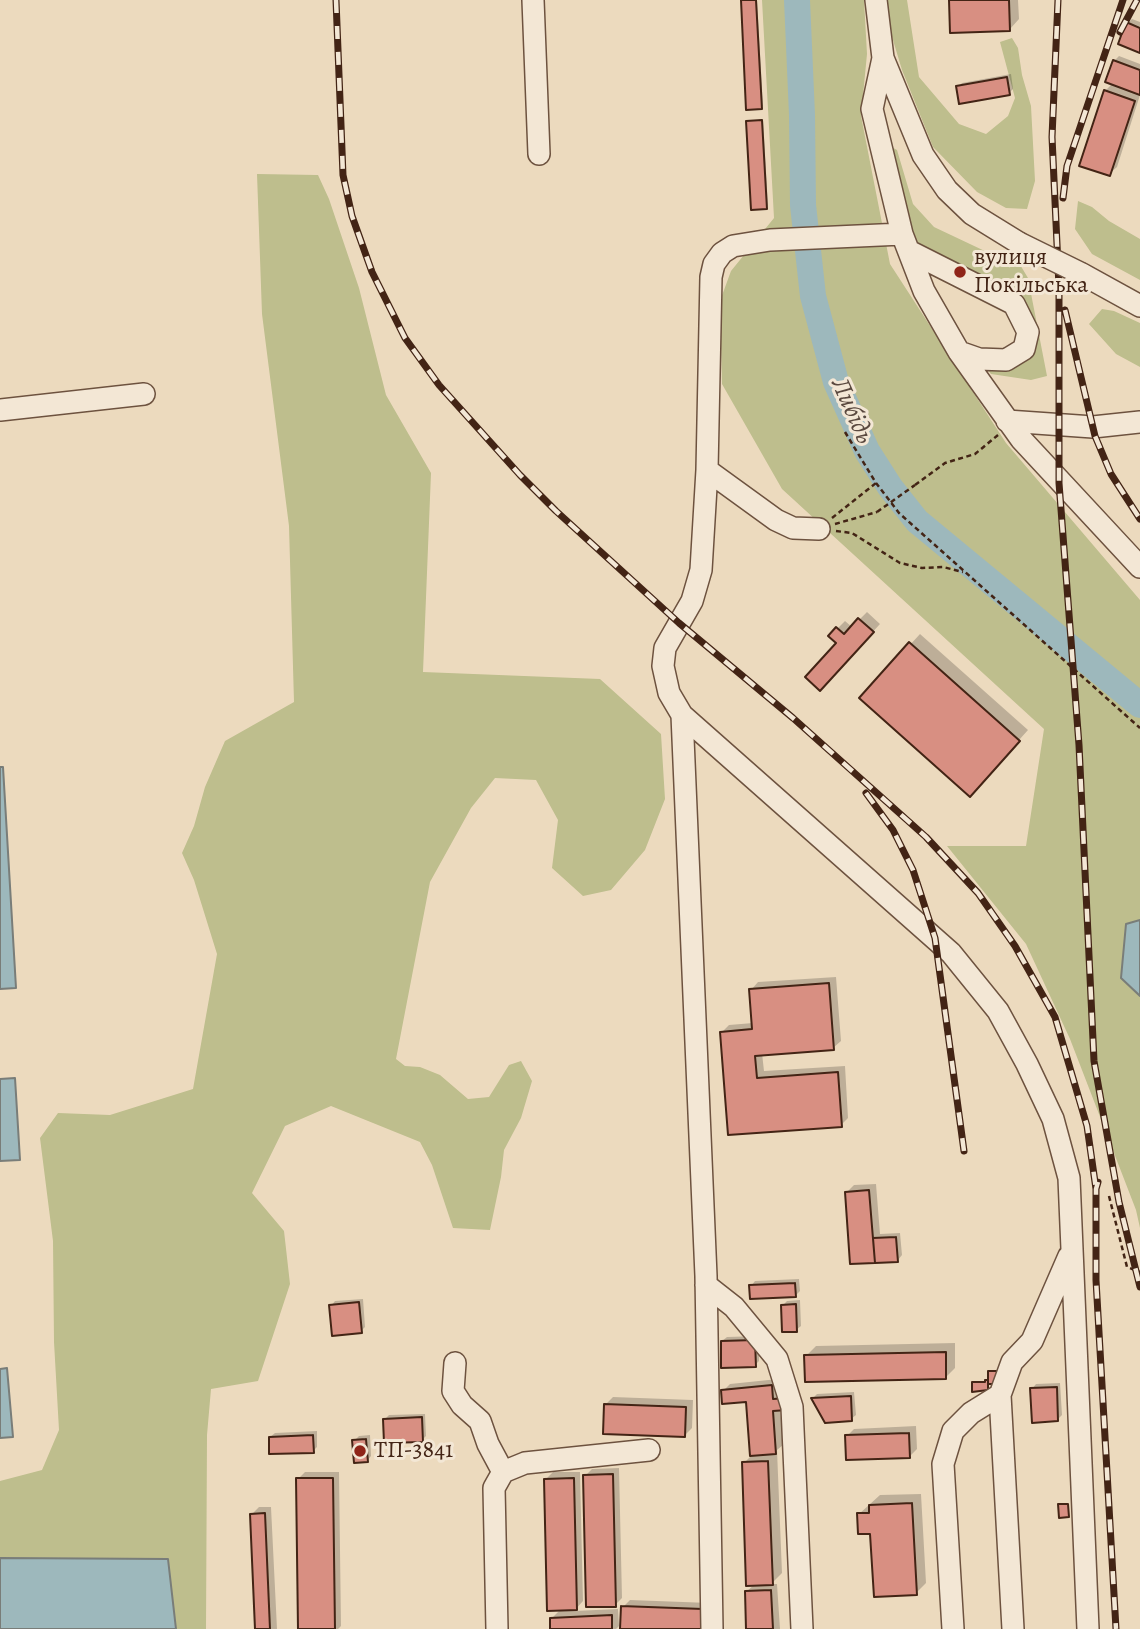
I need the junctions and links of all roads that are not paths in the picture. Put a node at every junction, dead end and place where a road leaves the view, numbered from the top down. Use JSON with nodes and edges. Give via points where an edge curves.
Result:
{"nodes":[{"id":1,"x":533,"y":0,"type":"edge"},
{"id":2,"x":876,"y":0,"type":"edge"},
{"id":3,"x":883,"y":58,"type":"junction"},
{"id":4,"x":539,"y":154,"type":"dead end"},
{"id":5,"x":905,"y":243,"type":"junction"},
{"id":6,"x":1140,"y":306,"type":"edge"},
{"id":7,"x":959,"y":352,"type":"junction"},
{"id":8,"x":144,"y":394,"type":"dead end"},
{"id":9,"x":0,"y":410,"type":"edge"},
{"id":10,"x":1140,"y":422,"type":"edge"},
{"id":11,"x":1008,"y":423,"type":"junction"},
{"id":12,"x":707,"y":470,"type":"junction"},
{"id":13,"x":819,"y":529,"type":"road end"},
{"id":14,"x":1140,"y":567,"type":"edge"},
{"id":15,"x":682,"y":715,"type":"junction"},
{"id":16,"x":1071,"y":1251,"type":"junction"},
{"id":17,"x":706,"y":1285,"type":"junction"},
{"id":18,"x":455,"y":1363,"type":"dead end"},
{"id":19,"x":1000,"y":1395,"type":"junction"},
{"id":20,"x":649,"y":1450,"type":"dead end"},
{"id":21,"x":503,"y":1472,"type":"junction"},
{"id":22,"x":497,"y":1629,"type":"edge"},
{"id":23,"x":712,"y":1629,"type":"edge"},
{"id":24,"x":803,"y":1629,"type":"edge"},
{"id":25,"x":953,"y":1629,"type":"edge"},
{"id":26,"x":1013,"y":1629,"type":"edge"},
{"id":27,"x":1088,"y":1629,"type":"edge"}],
"edges":[{"from":1,"to":4,"type":"street"},
{"from":2,"to":3,"type":"street"},
{"from":3,"to":5,"type":"street","via":[[872,109]]},
{"from":3,"to":6,"type":"street","bridge":true,"via":[[923,155],[947,190],[972,214],[1019,243]]},
{"from":5,"to":7,"type":"street","via":[[924,291]]},
{"from":5,"to":7,"type":"street","via":[[1014,304],[1028,332],[1024,349],[1006,360],[979,359]]},
{"from":5,"to":12,"type":"street","via":[[838,238],[770,240],[733,246],[722,253],[710,277]]},
{"from":7,"to":11,"type":"street"},
{"from":8,"to":9,"type":"street"},
{"from":10,"to":11,"type":"street","via":[[1093,427]]},
{"from":11,"to":14,"type":"street"},
{"from":12,"to":13,"type":"street","via":[[776,520],[793,528]]},
{"from":12,"to":15,"type":"street","via":[[701,570],[692,601],[665,648],[663,666],[669,693]]},
{"from":15,"to":16,"type":"street","via":[[951,953],[998,1011],[1053,1119],[1069,1178]]},
{"from":15,"to":17,"type":"street"},
{"from":16,"to":19,"type":"street","via":[[1032,1341],[1013,1362]]},
{"from":16,"to":27,"type":"street"},
{"from":17,"to":23,"type":"street"},
{"from":17,"to":24,"type":"street","via":[[734,1307],[777,1359],[792,1407]]},
{"from":18,"to":21,"type":"street","via":[[453,1391],[480,1421]]},
{"from":19,"to":25,"type":"street","via":[[971,1413],[953,1432],[943,1464]]},
{"from":19,"to":26,"type":"street"},
{"from":20,"to":21,"type":"street","via":[[524,1463]]},
{"from":21,"to":22,"type":"street","via":[[494,1488]]}]}
